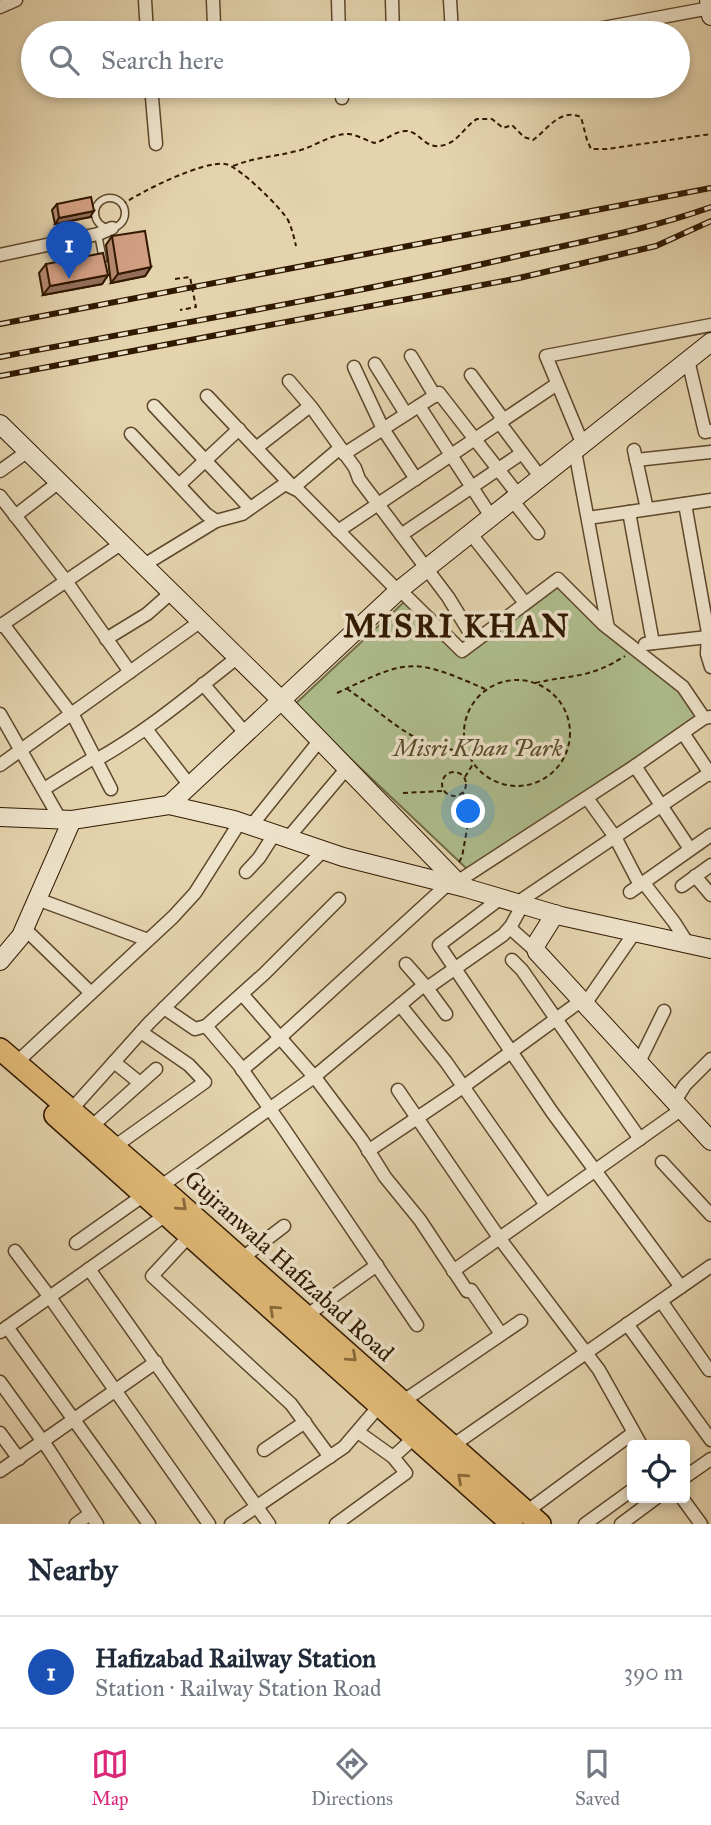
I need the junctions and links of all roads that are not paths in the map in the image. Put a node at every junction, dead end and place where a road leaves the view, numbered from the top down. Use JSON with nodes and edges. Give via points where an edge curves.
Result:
{"nodes":[{"id":1,"x":16,"y":0,"type":"edge"},
{"id":2,"x":145,"y":0,"type":"edge"},
{"id":3,"x":213,"y":0,"type":"edge"},
{"id":4,"x":338,"y":0,"type":"edge"},
{"id":5,"x":392,"y":0,"type":"edge"},
{"id":6,"x":450,"y":0,"type":"edge"},
{"id":7,"x":0,"y":7,"type":"edge"},
{"id":8,"x":710,"y":8,"type":"edge"},
{"id":9,"x":146,"y":21,"type":"edge"},
{"id":10,"x":214,"y":21,"type":"edge"},
{"id":11,"x":339,"y":21,"type":"edge"},
{"id":12,"x":393,"y":21,"type":"edge"},
{"id":13,"x":451,"y":21,"type":"edge"},
{"id":14,"x":640,"y":21,"type":"edge"},
{"id":15,"x":152,"y":98,"type":"edge"},
{"id":16,"x":156,"y":144,"type":"dead end"},
{"id":17,"x":113,"y":228,"type":"junction"},
{"id":18,"x":98,"y":234,"type":"junction"},
{"id":19,"x":0,"y":255,"type":"edge"},
{"id":20,"x":104,"y":269,"type":"edge"},
{"id":21,"x":711,"y":325,"type":"edge"},
{"id":22,"x":711,"y":342,"type":"edge"},
{"id":23,"x":411,"y":356,"type":"dead end"},
{"id":24,"x":688,"y":360,"type":"junction"},
{"id":25,"x":375,"y":364,"type":"dead end"},
{"id":26,"x":354,"y":367,"type":"dead end"},
{"id":27,"x":471,"y":375,"type":"dead end"},
{"id":28,"x":289,"y":381,"type":"dead end"},
{"id":29,"x":557,"y":384,"type":"junction"},
{"id":30,"x":207,"y":396,"type":"dead end"},
{"id":31,"x":435,"y":396,"type":"junction"},
{"id":32,"x":705,"y":401,"type":"edge"},
{"id":33,"x":154,"y":406,"type":"dead end"},
{"id":34,"x":310,"y":406,"type":"junction"},
{"id":35,"x":419,"y":406,"type":"junction"},
{"id":36,"x":405,"y":414,"type":"junction"},
{"id":37,"x":501,"y":421,"type":"junction"},
{"id":38,"x":0,"y":424,"type":"edge"},
{"id":39,"x":239,"y":429,"type":"junction"},
{"id":40,"x":383,"y":429,"type":"junction"},
{"id":41,"x":711,"y":431,"type":"edge"},
{"id":42,"x":131,"y":434,"type":"dead end"},
{"id":43,"x":474,"y":438,"type":"junction"},
{"id":44,"x":256,"y":447,"type":"junction"},
{"id":45,"x":579,"y":448,"type":"junction"},
{"id":46,"x":29,"y":451,"type":"junction"},
{"id":47,"x":342,"y":451,"type":"junction"},
{"id":48,"x":711,"y":452,"type":"edge"},
{"id":49,"x":522,"y":453,"type":"junction"},
{"id":50,"x":450,"y":454,"type":"junction"},
{"id":51,"x":205,"y":461,"type":"junction"},
{"id":52,"x":499,"y":469,"type":"junction"},
{"id":53,"x":0,"y":471,"type":"edge"},
{"id":54,"x":541,"y":478,"type":"junction"},
{"id":55,"x":416,"y":479,"type":"junction"},
{"id":56,"x":60,"y":482,"type":"junction"},
{"id":57,"x":179,"y":485,"type":"junction"},
{"id":58,"x":293,"y":487,"type":"junction"},
{"id":59,"x":472,"y":488,"type":"junction"},
{"id":60,"x":0,"y":496,"type":"edge"},
{"id":61,"x":516,"y":498,"type":"junction"},
{"id":62,"x":711,"y":500,"type":"edge"},
{"id":63,"x":685,"y":504,"type":"junction"},
{"id":64,"x":379,"y":505,"type":"junction"},
{"id":65,"x":250,"y":508,"type":"junction"},
{"id":66,"x":647,"y":509,"type":"junction"},
{"id":67,"x":629,"y":512,"type":"junction"},
{"id":68,"x":16,"y":516,"type":"junction"},
{"id":69,"x":492,"y":518,"type":"junction"},
{"id":70,"x":588,"y":518,"type":"junction"},
{"id":71,"x":216,"y":521,"type":"junction"},
{"id":72,"x":338,"y":531,"type":"junction"},
{"id":73,"x":538,"y":533,"type":"dead end"},
{"id":74,"x":471,"y":534,"type":"junction"},
{"id":75,"x":401,"y":535,"type":"junction"},
{"id":76,"x":122,"y":543,"type":"junction"},
{"id":77,"x":144,"y":565,"type":"junction"},
{"id":78,"x":427,"y":569,"type":"junction"},
{"id":79,"x":66,"y":581,"type":"junction"},
{"id":80,"x":399,"y":591,"type":"junction"},
{"id":81,"x":172,"y":592,"type":"junction"},
{"id":82,"x":525,"y":603,"type":"junction"},
{"id":83,"x":201,"y":621,"type":"junction"},
{"id":84,"x":1,"y":625,"type":"edge"},
{"id":85,"x":608,"y":628,"type":"junction"},
{"id":86,"x":708,"y":637,"type":"junction"},
{"id":87,"x":106,"y":639,"type":"junction"},
{"id":88,"x":475,"y":641,"type":"junction"},
{"id":89,"x":653,"y":643,"type":"junction"},
{"id":90,"x":633,"y":647,"type":"junction"},
{"id":91,"x":238,"y":657,"type":"junction"},
{"id":92,"x":711,"y":667,"type":"edge"},
{"id":93,"x":130,"y":672,"type":"junction"},
{"id":94,"x":203,"y":684,"type":"junction"},
{"id":95,"x":281,"y":699,"type":"junction"},
{"id":96,"x":71,"y":713,"type":"junction"},
{"id":97,"x":0,"y":714,"type":"edge"},
{"id":98,"x":708,"y":718,"type":"edge"},
{"id":99,"x":146,"y":729,"type":"junction"},
{"id":100,"x":682,"y":733,"type":"junction"},
{"id":101,"x":246,"y":734,"type":"junction"},
{"id":102,"x":320,"y":740,"type":"junction"},
{"id":103,"x":21,"y":750,"type":"junction"},
{"id":104,"x":95,"y":758,"type":"junction"},
{"id":105,"x":0,"y":765,"type":"edge"},
{"id":106,"x":635,"y":766,"type":"junction"},
{"id":107,"x":347,"y":768,"type":"junction"},
{"id":108,"x":711,"y":773,"type":"edge"},
{"id":109,"x":191,"y":787,"type":"junction"},
{"id":110,"x":44,"y":789,"type":"junction"},
{"id":111,"x":111,"y":789,"type":"dead end"},
{"id":112,"x":587,"y":798,"type":"junction"},
{"id":113,"x":169,"y":805,"type":"junction"},
{"id":114,"x":662,"y":805,"type":"junction"},
{"id":115,"x":0,"y":817,"type":"edge"},
{"id":116,"x":66,"y":819,"type":"junction"},
{"id":117,"x":245,"y":824,"type":"junction"},
{"id":118,"x":711,"y":835,"type":"edge"},
{"id":119,"x":281,"y":836,"type":"junction"},
{"id":120,"x":615,"y":836,"type":"junction"},
{"id":121,"x":690,"y":849,"type":"junction"},
{"id":122,"x":324,"y":850,"type":"junction"},
{"id":123,"x":711,"y":865,"type":"edge"},
{"id":124,"x":246,"y":872,"type":"dead end"},
{"id":125,"x":695,"y":876,"type":"junction"},
{"id":126,"x":454,"y":882,"type":"junction"},
{"id":127,"x":638,"y":886,"type":"junction"},
{"id":128,"x":682,"y":886,"type":"dead end"},
{"id":129,"x":711,"y":895,"type":"edge"},
{"id":130,"x":37,"y":899,"type":"junction"},
{"id":131,"x":339,"y":900,"type":"dead end"},
{"id":132,"x":514,"y":902,"type":"junction"},
{"id":133,"x":555,"y":914,"type":"junction"},
{"id":134,"x":24,"y":928,"type":"junction"},
{"id":135,"x":510,"y":928,"type":"junction"},
{"id":136,"x":635,"y":932,"type":"junction"},
{"id":137,"x":148,"y":940,"type":"junction"},
{"id":138,"x":688,"y":944,"type":"junction"},
{"id":139,"x":711,"y":949,"type":"edge"},
{"id":140,"x":539,"y":954,"type":"junction"},
{"id":141,"x":0,"y":961,"type":"edge"},
{"id":142,"x":407,"y":964,"type":"dead end"},
{"id":143,"x":455,"y":969,"type":"junction"},
{"id":144,"x":426,"y":986,"type":"junction"},
{"id":145,"x":91,"y":993,"type":"junction"},
{"id":146,"x":242,"y":994,"type":"junction"},
{"id":147,"x":583,"y":1002,"type":"junction"},
{"id":148,"x":400,"y":1005,"type":"junction"},
{"id":149,"x":164,"y":1008,"type":"junction"},
{"id":150,"x":664,"y":1011,"type":"dead end"},
{"id":151,"x":446,"y":1014,"type":"dead end"},
{"id":152,"x":556,"y":1019,"type":"junction"},
{"id":153,"x":206,"y":1026,"type":"junction"},
{"id":154,"x":141,"y":1032,"type":"junction"},
{"id":155,"x":280,"y":1038,"type":"junction"},
{"id":156,"x":510,"y":1052,"type":"junction"},
{"id":157,"x":711,"y":1059,"type":"edge"},
{"id":158,"x":5,"y":1060,"type":"edge"},
{"id":159,"x":114,"y":1062,"type":"junction"},
{"id":160,"x":639,"y":1062,"type":"junction"},
{"id":161,"x":156,"y":1069,"type":"dead end"},
{"id":162,"x":242,"y":1070,"type":"junction"},
{"id":163,"x":314,"y":1077,"type":"junction"},
{"id":164,"x":140,"y":1083,"type":"junction"},
{"id":165,"x":463,"y":1087,"type":"junction"},
{"id":166,"x":398,"y":1090,"type":"dead end"},
{"id":167,"x":678,"y":1105,"type":"junction"},
{"id":168,"x":71,"y":1110,"type":"junction"},
{"id":169,"x":271,"y":1110,"type":"junction"},
{"id":170,"x":416,"y":1118,"type":"junction"},
{"id":171,"x":91,"y":1128,"type":"junction"},
{"id":172,"x":640,"y":1139,"type":"junction"},
{"id":173,"x":711,"y":1140,"type":"edge"},
{"id":174,"x":114,"y":1147,"type":"junction"},
{"id":175,"x":368,"y":1151,"type":"junction"},
{"id":176,"x":662,"y":1162,"type":"dead end"},
{"id":177,"x":595,"y":1171,"type":"junction"},
{"id":178,"x":152,"y":1191,"type":"junction"},
{"id":179,"x":546,"y":1205,"type":"junction"},
{"id":180,"x":167,"y":1214,"type":"junction"},
{"id":181,"x":711,"y":1215,"type":"edge"},
{"id":182,"x":284,"y":1226,"type":"dead end"},
{"id":183,"x":190,"y":1235,"type":"junction"},
{"id":184,"x":500,"y":1239,"type":"junction"},
{"id":185,"x":76,"y":1243,"type":"dead end"},
{"id":186,"x":15,"y":1251,"type":"dead end"},
{"id":187,"x":241,"y":1259,"type":"junction"},
{"id":188,"x":377,"y":1265,"type":"junction"},
{"id":189,"x":711,"y":1266,"type":"edge"},
{"id":190,"x":89,"y":1269,"type":"junction"},
{"id":191,"x":453,"y":1271,"type":"junction"},
{"id":192,"x":681,"y":1287,"type":"junction"},
{"id":193,"x":49,"y":1296,"type":"junction"},
{"id":194,"x":661,"y":1301,"type":"junction"},
{"id":195,"x":306,"y":1316,"type":"junction"},
{"id":196,"x":521,"y":1321,"type":"dead end"},
{"id":197,"x":627,"y":1324,"type":"junction"},
{"id":198,"x":417,"y":1325,"type":"dead end"},
{"id":199,"x":4,"y":1329,"type":"edge"},
{"id":200,"x":501,"y":1334,"type":"junction"},
{"id":201,"x":587,"y":1352,"type":"junction"},
{"id":202,"x":156,"y":1362,"type":"junction"},
{"id":203,"x":709,"y":1370,"type":"dead end"},
{"id":204,"x":0,"y":1382,"type":"edge"},
{"id":205,"x":115,"y":1391,"type":"junction"},
{"id":206,"x":402,"y":1402,"type":"junction"},
{"id":207,"x":380,"y":1405,"type":"junction"},
{"id":208,"x":74,"y":1420,"type":"junction"},
{"id":209,"x":305,"y":1422,"type":"junction"},
{"id":210,"x":358,"y":1432,"type":"junction"},
{"id":211,"x":0,"y":1433,"type":"edge"},
{"id":212,"x":633,"y":1433,"type":"junction"},
{"id":213,"x":415,"y":1437,"type":"junction"},
{"id":214,"x":638,"y":1440,"type":"edge"},
{"id":215,"x":711,"y":1440,"type":"edge"},
{"id":216,"x":43,"y":1442,"type":"junction"},
{"id":217,"x":452,"y":1446,"type":"junction"},
{"id":218,"x":264,"y":1450,"type":"dead end"},
{"id":219,"x":330,"y":1457,"type":"junction"},
{"id":220,"x":393,"y":1458,"type":"junction"},
{"id":221,"x":19,"y":1459,"type":"junction"},
{"id":222,"x":711,"y":1459,"type":"edge"},
{"id":223,"x":0,"y":1471,"type":"edge"},
{"id":224,"x":690,"y":1474,"type":"edge"},
{"id":225,"x":627,"y":1494,"type":"edge"},
{"id":226,"x":649,"y":1503,"type":"edge"},
{"id":227,"x":686,"y":1503,"type":"edge"},
{"id":228,"x":256,"y":1506,"type":"junction"},
{"id":229,"x":93,"y":1519,"type":"edge"},
{"id":230,"x":516,"y":1520,"type":"edge"},
{"id":231,"x":76,"y":1524,"type":"edge"},
{"id":232,"x":149,"y":1524,"type":"edge"},
{"id":233,"x":209,"y":1524,"type":"edge"},
{"id":234,"x":231,"y":1524,"type":"edge"},
{"id":235,"x":269,"y":1524,"type":"edge"},
{"id":236,"x":336,"y":1524,"type":"edge"},
{"id":237,"x":584,"y":1524,"type":"edge"},
{"id":238,"x":621,"y":1524,"type":"edge"},
{"id":239,"x":701,"y":1524,"type":"edge"}],
"edges":[{"from":1,"to":7,"type":"street"},
{"from":2,"to":9,"type":"street"},
{"from":3,"to":10,"type":"street"},
{"from":4,"to":11,"type":"street"},
{"from":5,"to":12,"type":"street"},
{"from":6,"to":13,"type":"street"},
{"from":8,"to":14,"type":"street"},
{"from":15,"to":16,"type":"street"},
{"from":17,"to":17,"type":"lane","via":[[99,223],[96,214],[97,206],[111,198],[122,205],[124,218]]},
{"from":17,"to":18,"type":"street"},
{"from":18,"to":19,"type":"street"},
{"from":18,"to":20,"type":"lane"},
{"from":21,"to":29,"type":"street","via":[[546,356]]},
{"from":22,"to":24,"type":"street"},
{"from":23,"to":31,"type":"street"},
{"from":24,"to":32,"type":"street"},
{"from":24,"to":45,"type":"street"},
{"from":25,"to":36,"type":"street"},
{"from":26,"to":40,"type":"street"},
{"from":27,"to":37,"type":"street"},
{"from":28,"to":34,"type":"street"},
{"from":29,"to":37,"type":"street"},
{"from":29,"to":45,"type":"street"},
{"from":30,"to":39,"type":"street"},
{"from":31,"to":35,"type":"street"},
{"from":31,"to":43,"type":"street","via":[[439,393]]},
{"from":32,"to":41,"type":"street","via":[[705,432]]},
{"from":33,"to":51,"type":"street"},
{"from":34,"to":44,"type":"street"},
{"from":34,"to":47,"type":"street"},
{"from":35,"to":36,"type":"street"},
{"from":35,"to":50,"type":"street"},
{"from":36,"to":40,"type":"street"},
{"from":37,"to":43,"type":"street"},
{"from":37,"to":49,"type":"street"},
{"from":38,"to":46,"type":"street"},
{"from":39,"to":44,"type":"street"},
{"from":39,"to":51,"type":"street"},
{"from":40,"to":47,"type":"street"},
{"from":40,"to":55,"type":"street"},
{"from":42,"to":57,"type":"street"},
{"from":43,"to":50,"type":"street"},
{"from":43,"to":52,"type":"street"},
{"from":44,"to":58,"type":"street"},
{"from":45,"to":54,"type":"street"},
{"from":45,"to":70,"type":"street"},
{"from":46,"to":53,"type":"street"},
{"from":46,"to":56,"type":"street"},
{"from":47,"to":58,"type":"street"},
{"from":47,"to":64,"type":"street"},
{"from":48,"to":66,"type":"street","via":[[635,455]]},
{"from":49,"to":52,"type":"street"},
{"from":49,"to":54,"type":"street"},
{"from":50,"to":55,"type":"street"},
{"from":50,"to":59,"type":"street"},
{"from":51,"to":57,"type":"street"},
{"from":51,"to":65,"type":"street"},
{"from":52,"to":59,"type":"street"},
{"from":52,"to":61,"type":"street"},
{"from":54,"to":61,"type":"street"},
{"from":55,"to":64,"type":"street"},
{"from":56,"to":68,"type":"street"},
{"from":56,"to":76,"type":"street"},
{"from":57,"to":71,"type":"street"},
{"from":58,"to":65,"type":"street","via":[[279,486]]},
{"from":58,"to":72,"type":"street"},
{"from":59,"to":69,"type":"street"},
{"from":59,"to":75,"type":"street"},
{"from":60,"to":68,"type":"street"},
{"from":61,"to":69,"type":"street"},
{"from":61,"to":73,"type":"street"},
{"from":62,"to":63,"type":"street"},
{"from":63,"to":66,"type":"street"},
{"from":63,"to":86,"type":"street"},
{"from":64,"to":72,"type":"street"},
{"from":64,"to":75,"type":"street"},
{"from":65,"to":71,"type":"street"},
{"from":66,"to":67,"type":"street"},
{"from":67,"to":70,"type":"street"},
{"from":67,"to":89,"type":"street"},
{"from":68,"to":79,"type":"street"},
{"from":69,"to":74,"type":"street"},
{"from":70,"to":85,"type":"street"},
{"from":71,"to":77,"type":"street"},
{"from":72,"to":80,"type":"street"},
{"from":74,"to":78,"type":"street"},
{"from":74,"to":82,"type":"street"},
{"from":75,"to":78,"type":"street"},
{"from":76,"to":77,"type":"street"},
{"from":76,"to":79,"type":"street"},
{"from":77,"to":81,"type":"street"},
{"from":78,"to":80,"type":"street"},
{"from":78,"to":88,"type":"street"},
{"from":79,"to":84,"type":"street"},
{"from":79,"to":87,"type":"street"},
{"from":80,"to":88,"type":"street","via":[[462,651]]},
{"from":80,"to":95,"type":"street"},
{"from":81,"to":83,"type":"street"},
{"from":81,"to":87,"type":"street"},
{"from":82,"to":85,"type":"street","via":[[558,579]]},
{"from":82,"to":88,"type":"street"},
{"from":83,"to":91,"type":"street"},
{"from":83,"to":93,"type":"street"},
{"from":84,"to":96,"type":"street"},
{"from":85,"to":90,"type":"street"},
{"from":86,"to":89,"type":"street"},
{"from":86,"to":92,"type":"street"},
{"from":87,"to":93,"type":"street"},
{"from":89,"to":90,"type":"street"},
{"from":90,"to":98,"type":"street","via":[[683,687]]},
{"from":91,"to":94,"type":"street"},
{"from":91,"to":95,"type":"street"},
{"from":93,"to":96,"type":"street"},
{"from":94,"to":99,"type":"street"},
{"from":94,"to":101,"type":"street"},
{"from":95,"to":101,"type":"street"},
{"from":95,"to":102,"type":"street"},
{"from":96,"to":103,"type":"street"},
{"from":96,"to":104,"type":"street"},
{"from":97,"to":103,"type":"street"},
{"from":98,"to":100,"type":"street"},
{"from":99,"to":104,"type":"street"},
{"from":99,"to":109,"type":"street"},
{"from":100,"to":106,"type":"street"},
{"from":100,"to":108,"type":"street"},
{"from":101,"to":109,"type":"street"},
{"from":102,"to":107,"type":"street"},
{"from":102,"to":117,"type":"street"},
{"from":103,"to":105,"type":"street"},
{"from":103,"to":110,"type":"street"},
{"from":104,"to":110,"type":"street"},
{"from":104,"to":111,"type":"street"},
{"from":106,"to":112,"type":"street"},
{"from":106,"to":114,"type":"street"},
{"from":107,"to":119,"type":"street"},
{"from":107,"to":126,"type":"street"},
{"from":108,"to":114,"type":"street"},
{"from":109,"to":113,"type":"street"},
{"from":110,"to":116,"type":"street"},
{"from":112,"to":120,"type":"street"},
{"from":112,"to":126,"type":"street"},
{"from":113,"to":116,"type":"street"},
{"from":113,"to":117,"type":"street"},
{"from":114,"to":120,"type":"street"},
{"from":114,"to":121,"type":"street"},
{"from":115,"to":116,"type":"street"},
{"from":116,"to":130,"type":"street"},
{"from":117,"to":119,"type":"street"},
{"from":117,"to":137,"type":"street","via":[[195,893]]},
{"from":118,"to":121,"type":"street"},
{"from":119,"to":122,"type":"street"},
{"from":119,"to":124,"type":"street"},
{"from":120,"to":127,"type":"street"},
{"from":120,"to":132,"type":"street"},
{"from":121,"to":127,"type":"street"},
{"from":122,"to":126,"type":"street"},
{"from":122,"to":149,"type":"street"},
{"from":123,"to":125,"type":"street"},
{"from":125,"to":128,"type":"street"},
{"from":125,"to":129,"type":"street"},
{"from":126,"to":132,"type":"street"},
{"from":126,"to":155,"type":"street"},
{"from":127,"to":138,"type":"street","via":[[674,922]]},
{"from":130,"to":134,"type":"street"},
{"from":130,"to":137,"type":"street"},
{"from":131,"to":146,"type":"street"},
{"from":132,"to":133,"type":"street"},
{"from":132,"to":135,"type":"street"},
{"from":132,"to":143,"type":"street","via":[[439,945]]},
{"from":133,"to":136,"type":"street"},
{"from":133,"to":140,"type":"street","via":[[535,946]]},
{"from":134,"to":141,"type":"street"},
{"from":134,"to":145,"type":"street"},
{"from":135,"to":140,"type":"street"},
{"from":135,"to":143,"type":"street"},
{"from":136,"to":138,"type":"street"},
{"from":136,"to":147,"type":"street"},
{"from":137,"to":145,"type":"street"},
{"from":138,"to":139,"type":"street"},
{"from":140,"to":147,"type":"street"},
{"from":140,"to":152,"type":"street","via":[[517,965]]},
{"from":142,"to":144,"type":"street"},
{"from":143,"to":144,"type":"street"},
{"from":143,"to":156,"type":"street"},
{"from":144,"to":148,"type":"street"},
{"from":144,"to":151,"type":"street"},
{"from":145,"to":158,"type":"street"},
{"from":146,"to":153,"type":"street"},
{"from":146,"to":155,"type":"street"},
{"from":147,"to":152,"type":"street"},
{"from":147,"to":160,"type":"street"},
{"from":148,"to":163,"type":"street"},
{"from":148,"to":165,"type":"street"},
{"from":149,"to":153,"type":"street","via":[[195,1029]]},
{"from":149,"to":154,"type":"street"},
{"from":150,"to":160,"type":"street"},
{"from":152,"to":156,"type":"street"},
{"from":152,"to":172,"type":"street"},
{"from":153,"to":162,"type":"street"},
{"from":154,"to":159,"type":"street"},
{"from":154,"to":174,"type":"street","via":[[189,1065],[205,1082]]},
{"from":155,"to":162,"type":"street"},
{"from":155,"to":163,"type":"street"},
{"from":156,"to":165,"type":"street"},
{"from":156,"to":177,"type":"street"},
{"from":157,"to":167,"type":"street","via":[[685,1085]]},
{"from":158,"to":168,"type":"main road","name":"Gujranwala Hafizabad Road"},
{"from":158,"to":178,"type":"main road","name":"Gujranwala Hafizabad Road"},
{"from":159,"to":164,"type":"street"},
{"from":159,"to":168,"type":"street"},
{"from":160,"to":167,"type":"street"},
{"from":161,"to":164,"type":"street"},
{"from":162,"to":169,"type":"street"},
{"from":163,"to":169,"type":"street"},
{"from":163,"to":175,"type":"street"},
{"from":164,"to":171,"type":"street"},
{"from":165,"to":170,"type":"street"},
{"from":165,"to":179,"type":"street"},
{"from":166,"to":170,"type":"street"},
{"from":167,"to":172,"type":"street"},
{"from":167,"to":173,"type":"street"},
{"from":168,"to":171,"type":"main road","name":"Gujranwala Hafizabad Road"},
{"from":169,"to":178,"type":"street"},
{"from":169,"to":188,"type":"street"},
{"from":170,"to":175,"type":"street"},
{"from":170,"to":184,"type":"street"},
{"from":171,"to":174,"type":"main road","name":"Gujranwala Hafizabad Road"},
{"from":172,"to":177,"type":"street"},
{"from":174,"to":178,"type":"main road","name":"Gujranwala Hafizabad Road"},
{"from":175,"to":191,"type":"street"},
{"from":176,"to":181,"type":"street"},
{"from":177,"to":179,"type":"street"},
{"from":177,"to":192,"type":"street"},
{"from":178,"to":180,"type":"main road","name":"Gujranwala Hafizabad Road"},
{"from":178,"to":185,"type":"street"},
{"from":178,"to":187,"type":"main road","name":"Gujranwala Hafizabad Road","one_way":true},
{"from":179,"to":184,"type":"street"},
{"from":180,"to":183,"type":"main road","name":"Gujranwala Hafizabad Road"},
{"from":180,"to":190,"type":"street"},
{"from":182,"to":187,"type":"street"},
{"from":207,"to":183,"type":"main road","name":"Gujranwala Hafizabad Road","one_way":true},
{"from":183,"to":209,"type":"street","via":[[152,1276]]},
{"from":184,"to":191,"type":"street"},
{"from":184,"to":201,"type":"street"},
{"from":186,"to":193,"type":"street"},
{"from":187,"to":195,"type":"main road","name":"Gujranwala Hafizabad Road"},
{"from":188,"to":195,"type":"street"},
{"from":188,"to":198,"type":"street"},
{"from":189,"to":192,"type":"street"},
{"from":190,"to":193,"type":"street"},
{"from":190,"to":202,"type":"street"},
{"from":191,"to":200,"type":"street"},
{"from":192,"to":194,"type":"street"},
{"from":193,"to":199,"type":"street"},
{"from":193,"to":205,"type":"street"},
{"from":194,"to":197,"type":"street"},
{"from":194,"to":203,"type":"street"},
{"from":195,"to":206,"type":"main road","name":"Gujranwala Hafizabad Road","one_way":true},
{"from":196,"to":200,"type":"street"},
{"from":197,"to":201,"type":"street"},
{"from":197,"to":215,"type":"street"},
{"from":199,"to":208,"type":"street"},
{"from":200,"to":206,"type":"street"},
{"from":201,"to":212,"type":"street"},
{"from":201,"to":217,"type":"street"},
{"from":202,"to":205,"type":"street"},
{"from":202,"to":228,"type":"street"},
{"from":204,"to":216,"type":"street"},
{"from":205,"to":208,"type":"street"},
{"from":205,"to":233,"type":"street"},
{"from":206,"to":217,"type":"main road","name":"Gujranwala Hafizabad Road"},
{"from":207,"to":210,"type":"street"},
{"from":207,"to":213,"type":"main road","name":"Gujranwala Hafizabad Road"},
{"from":208,"to":216,"type":"street"},
{"from":208,"to":232,"type":"street"},
{"from":209,"to":218,"type":"street"},
{"from":209,"to":219,"type":"street"},
{"from":210,"to":219,"type":"street"},
{"from":210,"to":220,"type":"street"},
{"from":211,"to":221,"type":"street"},
{"from":212,"to":214,"type":"street"},
{"from":212,"to":230,"type":"street"},
{"from":213,"to":220,"type":"street"},
{"from":230,"to":213,"type":"main road","name":"Gujranwala Hafizabad Road","one_way":true},
{"from":216,"to":221,"type":"street"},
{"from":216,"to":229,"type":"street"},
{"from":217,"to":230,"type":"main road","name":"Gujranwala Hafizabad Road"},
{"from":219,"to":228,"type":"street"},
{"from":220,"to":236,"type":"street","via":[[406,1473]]},
{"from":221,"to":223,"type":"street"},
{"from":222,"to":224,"type":"street"},
{"from":225,"to":237,"type":"street"},
{"from":226,"to":238,"type":"street"},
{"from":227,"to":239,"type":"street"},
{"from":228,"to":234,"type":"street"},
{"from":228,"to":235,"type":"street"},
{"from":229,"to":231,"type":"street"}]}
